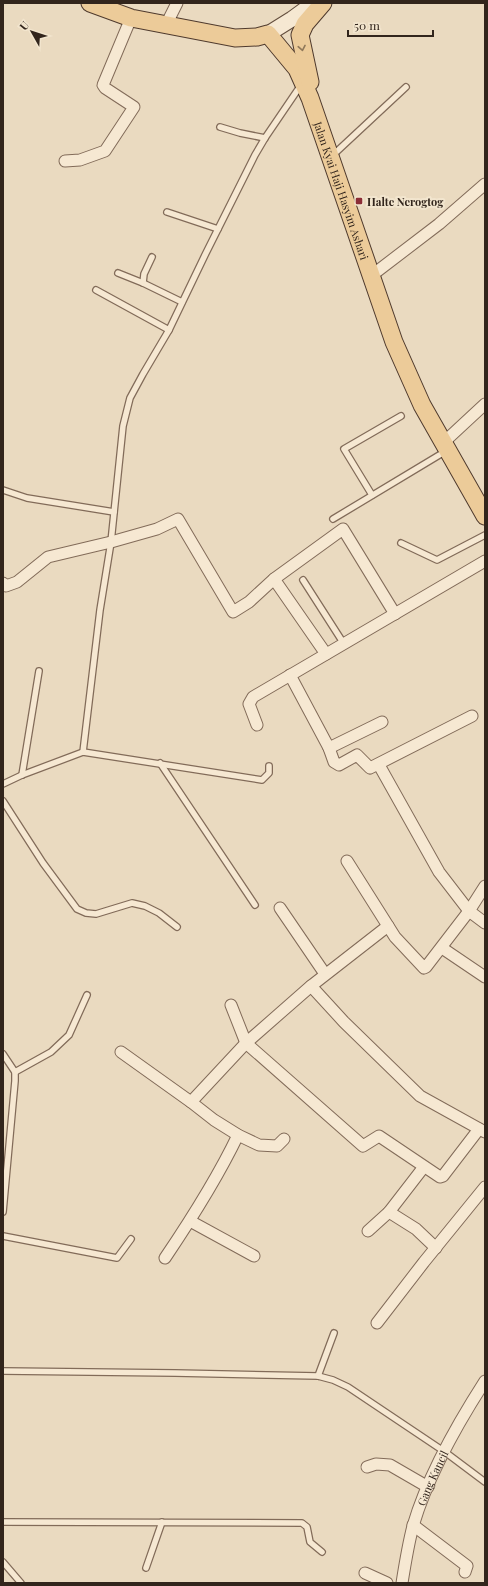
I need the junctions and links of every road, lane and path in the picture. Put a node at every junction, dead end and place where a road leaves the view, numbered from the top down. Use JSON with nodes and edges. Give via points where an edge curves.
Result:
{"nodes":[{"id":1,"x":90,"y":3,"type":"edge"},
{"id":2,"x":177,"y":3,"type":"edge"},
{"id":3,"x":315,"y":3,"type":"edge"},
{"id":4,"x":131,"y":18,"type":"junction"},
{"id":5,"x":166,"y":25,"type":"junction"},
{"id":6,"x":268,"y":34,"type":"junction"},
{"id":7,"x":303,"y":81,"type":"junction"},
{"id":8,"x":406,"y":87,"type":"dead end"},
{"id":9,"x":310,"y":98,"type":"junction"},
{"id":10,"x":220,"y":127,"type":"dead end"},
{"id":11,"x":265,"y":138,"type":"junction"},
{"id":12,"x":331,"y":156,"type":"junction"},
{"id":13,"x":65,"y":160,"type":"dead end"},
{"id":14,"x":485,"y":184,"type":"edge"},
{"id":15,"x":167,"y":212,"type":"dead end"},
{"id":16,"x":218,"y":230,"type":"junction"},
{"id":17,"x":152,"y":257,"type":"dead end"},
{"id":18,"x":118,"y":273,"type":"dead end"},
{"id":19,"x":371,"y":276,"type":"junction"},
{"id":20,"x":143,"y":283,"type":"junction"},
{"id":21,"x":96,"y":290,"type":"dead end"},
{"id":22,"x":182,"y":302,"type":"junction"},
{"id":23,"x":169,"y":330,"type":"junction"},
{"id":24,"x":485,"y":404,"type":"edge"},
{"id":25,"x":401,"y":416,"type":"dead end"},
{"id":26,"x":445,"y":447,"type":"junction"},
{"id":27,"x":3,"y":490,"type":"edge"},
{"id":28,"x":372,"y":495,"type":"junction"},
{"id":29,"x":114,"y":512,"type":"junction"},
{"id":30,"x":485,"y":516,"type":"edge"},
{"id":31,"x":333,"y":519,"type":"dead end"},
{"id":32,"x":485,"y":535,"type":"edge"},
{"id":33,"x":111,"y":542,"type":"junction"},
{"id":34,"x":401,"y":543,"type":"dead end"},
{"id":35,"x":485,"y":561,"type":"edge"},
{"id":36,"x":274,"y":579,"type":"junction"},
{"id":37,"x":303,"y":580,"type":"dead end"},
{"id":38,"x":3,"y":583,"type":"edge"},
{"id":39,"x":395,"y":614,"type":"junction"},
{"id":40,"x":344,"y":644,"type":"junction"},
{"id":41,"x":326,"y":654,"type":"junction"},
{"id":42,"x":39,"y":671,"type":"dead end"},
{"id":43,"x":290,"y":675,"type":"junction"},
{"id":44,"x":472,"y":716,"type":"dead end"},
{"id":45,"x":382,"y":722,"type":"dead end"},
{"id":46,"x":257,"y":725,"type":"dead end"},
{"id":47,"x":328,"y":748,"type":"junction"},
{"id":48,"x":83,"y":752,"type":"junction"},
{"id":49,"x":160,"y":763,"type":"junction"},
{"id":50,"x":379,"y":765,"type":"junction"},
{"id":51,"x":269,"y":766,"type":"dead end"},
{"id":52,"x":22,"y":775,"type":"junction"},
{"id":53,"x":3,"y":784,"type":"edge"},
{"id":54,"x":3,"y":801,"type":"edge"},
{"id":55,"x":347,"y":861,"type":"dead end"},
{"id":56,"x":485,"y":886,"type":"edge"},
{"id":57,"x":255,"y":905,"type":"dead end"},
{"id":58,"x":280,"y":908,"type":"dead end"},
{"id":59,"x":469,"y":911,"type":"junction"},
{"id":60,"x":485,"y":923,"type":"edge"},
{"id":61,"x":388,"y":926,"type":"junction"},
{"id":62,"x":177,"y":927,"type":"dead end"},
{"id":63,"x":442,"y":948,"type":"junction"},
{"id":64,"x":325,"y":974,"type":"junction"},
{"id":65,"x":485,"y":977,"type":"edge"},
{"id":66,"x":311,"y":986,"type":"junction"},
{"id":67,"x":87,"y":995,"type":"dead end"},
{"id":68,"x":231,"y":1005,"type":"dead end"},
{"id":69,"x":246,"y":1043,"type":"junction"},
{"id":70,"x":121,"y":1052,"type":"dead end"},
{"id":71,"x":3,"y":1054,"type":"edge"},
{"id":72,"x":15,"y":1072,"type":"junction"},
{"id":73,"x":191,"y":1102,"type":"junction"},
{"id":74,"x":482,"y":1131,"type":"edge"},
{"id":75,"x":238,"y":1135,"type":"junction"},
{"id":76,"x":284,"y":1139,"type":"dead end"},
{"id":77,"x":423,"y":1168,"type":"junction"},
{"id":78,"x":485,"y":1187,"type":"edge"},
{"id":79,"x":3,"y":1212,"type":"edge"},
{"id":80,"x":389,"y":1212,"type":"junction"},
{"id":81,"x":190,"y":1221,"type":"junction"},
{"id":82,"x":368,"y":1231,"type":"dead end"},
{"id":83,"x":3,"y":1236,"type":"edge"},
{"id":84,"x":132,"y":1238,"type":"dead end"},
{"id":85,"x":436,"y":1248,"type":"junction"},
{"id":86,"x":254,"y":1256,"type":"dead end"},
{"id":87,"x":165,"y":1258,"type":"dead end"},
{"id":88,"x":377,"y":1323,"type":"dead end"},
{"id":89,"x":334,"y":1333,"type":"dead end"},
{"id":90,"x":3,"y":1371,"type":"edge"},
{"id":91,"x":318,"y":1376,"type":"junction"},
{"id":92,"x":485,"y":1381,"type":"edge"},
{"id":93,"x":445,"y":1452,"type":"junction"},
{"id":94,"x":367,"y":1467,"type":"dead end"},
{"id":95,"x":485,"y":1482,"type":"edge"},
{"id":96,"x":428,"y":1487,"type":"junction"},
{"id":97,"x":3,"y":1522,"type":"edge"},
{"id":98,"x":162,"y":1522,"type":"junction"},
{"id":99,"x":413,"y":1525,"type":"junction"},
{"id":100,"x":322,"y":1552,"type":"dead end"},
{"id":101,"x":3,"y":1562,"type":"edge"},
{"id":102,"x":146,"y":1568,"type":"dead end"},
{"id":103,"x":465,"y":1572,"type":"dead end"},
{"id":104,"x":365,"y":1573,"type":"dead end"},
{"id":105,"x":21,"y":1583,"type":"edge"},
{"id":106,"x":387,"y":1583,"type":"edge"},
{"id":107,"x":402,"y":1583,"type":"edge"}],
"edges":[{"from":1,"to":4,"type":"main road"},
{"from":2,"to":5,"type":"street"},
{"from":3,"to":6,"type":"main road"},
{"from":3,"to":9,"type":"main road","one_way":true,"via":[[300,35],[310,77]]},
{"from":4,"to":5,"type":"main road"},
{"from":4,"to":13,"type":"street","via":[[103,85],[134,107],[105,151],[80,160]]},
{"from":5,"to":6,"type":"main road","via":[[235,38]]},
{"from":6,"to":7,"type":"main road","name":"Jalan Kyai Haji Hasyim Ashari","via":[[292,62]]},
{"from":7,"to":9,"type":"main road","name":"Jalan Kyai Haji Hasyim Ashari"},
{"from":7,"to":11,"type":"lane"},
{"from":8,"to":12,"type":"lane"},
{"from":9,"to":12,"type":"main road","name":"Jalan Kyai Haji Hasyim Ashari"},
{"from":10,"to":11,"type":"lane"},
{"from":11,"to":16,"type":"lane"},
{"from":12,"to":19,"type":"main road","name":"Jalan Kyai Haji Hasyim Ashari"},
{"from":14,"to":19,"type":"street","via":[[439,224]]},
{"from":15,"to":16,"type":"lane"},
{"from":16,"to":22,"type":"lane"},
{"from":17,"to":20,"type":"lane"},
{"from":18,"to":20,"type":"lane"},
{"from":19,"to":26,"type":"main road","name":"Jalan Kyai Haji Hasyim Ashari","via":[[394,342],[422,405]]},
{"from":20,"to":22,"type":"lane"},
{"from":21,"to":23,"type":"lane"},
{"from":22,"to":23,"type":"lane"},
{"from":23,"to":29,"type":"lane","via":[[130,398],[123,426]]},
{"from":24,"to":26,"type":"street"},
{"from":25,"to":28,"type":"lane","via":[[344,449]]},
{"from":26,"to":28,"type":"lane"},
{"from":26,"to":30,"type":"main road","name":"Jalan Kyai Haji Hasyim Ashari"},
{"from":27,"to":29,"type":"lane","via":[[28,498]]},
{"from":28,"to":31,"type":"lane"},
{"from":29,"to":33,"type":"lane"},
{"from":32,"to":34,"type":"lane","via":[[437,560]]},
{"from":33,"to":36,"type":"street","via":[[157,529],[178,519],[233,612],[249,602]]},
{"from":33,"to":38,"type":"street","via":[[48,557],[17,582],[6,586]]},
{"from":33,"to":48,"type":"lane"},
{"from":35,"to":39,"type":"street"},
{"from":36,"to":39,"type":"street","via":[[343,529]]},
{"from":36,"to":41,"type":"street"},
{"from":37,"to":40,"type":"lane"},
{"from":39,"to":40,"type":"street"},
{"from":40,"to":41,"type":"street"},
{"from":41,"to":43,"type":"street"},
{"from":42,"to":52,"type":"lane"},
{"from":43,"to":46,"type":"street","via":[[253,697],[249,704]]},
{"from":43,"to":47,"type":"street"},
{"from":44,"to":50,"type":"street"},
{"from":45,"to":47,"type":"street"},
{"from":47,"to":50,"type":"street","via":[[334,762],[339,765],[357,755],[370,768]]},
{"from":48,"to":49,"type":"lane"},
{"from":48,"to":52,"type":"lane"},
{"from":49,"to":51,"type":"lane","via":[[262,780],[269,773]]},
{"from":49,"to":57,"type":"lane"},
{"from":50,"to":59,"type":"street","via":[[439,872]]},
{"from":52,"to":53,"type":"lane"},
{"from":54,"to":62,"type":"lane","via":[[43,863],[77,909],[96,914],[132,903],[160,913]]},
{"from":55,"to":61,"type":"street"},
{"from":56,"to":59,"type":"street"},
{"from":58,"to":64,"type":"street"},
{"from":59,"to":60,"type":"street"},
{"from":59,"to":63,"type":"street"},
{"from":61,"to":63,"type":"street","via":[[421,967],[426,967]]},
{"from":61,"to":64,"type":"street"},
{"from":63,"to":65,"type":"street"},
{"from":64,"to":66,"type":"street"},
{"from":66,"to":69,"type":"street"},
{"from":66,"to":74,"type":"street","via":[[420,1096]]},
{"from":67,"to":72,"type":"lane","via":[[69,1035],[51,1052]]},
{"from":68,"to":69,"type":"street"},
{"from":69,"to":73,"type":"street"},
{"from":69,"to":77,"type":"street","via":[[363,1146],[379,1136]]},
{"from":70,"to":73,"type":"street"},
{"from":71,"to":72,"type":"lane"},
{"from":72,"to":79,"type":"lane"},
{"from":73,"to":75,"type":"street"},
{"from":74,"to":77,"type":"street","via":[[440,1178]]},
{"from":75,"to":76,"type":"street","via":[[259,1145],[277,1146]]},
{"from":75,"to":81,"type":"street","via":[[221,1171]]},
{"from":77,"to":80,"type":"street"},
{"from":78,"to":85,"type":"street"},
{"from":80,"to":82,"type":"street"},
{"from":80,"to":85,"type":"street","via":[[416,1230]]},
{"from":81,"to":86,"type":"street"},
{"from":81,"to":87,"type":"street"},
{"from":83,"to":84,"type":"lane","via":[[117,1258]]},
{"from":85,"to":88,"type":"street"},
{"from":89,"to":91,"type":"lane"},
{"from":90,"to":91,"type":"lane"},
{"from":91,"to":93,"type":"lane","via":[[348,1387]]},
{"from":92,"to":93,"type":"street","name":"Gang Kancil"},
{"from":93,"to":95,"type":"lane"},
{"from":93,"to":96,"type":"street","name":"Gang Kancil"},
{"from":94,"to":96,"type":"street","via":[[376,1464],[390,1465]]},
{"from":96,"to":99,"type":"street","name":"Gang Kancil"},
{"from":97,"to":98,"type":"lane"},
{"from":98,"to":100,"type":"lane","via":[[302,1523],[307,1527],[310,1542]]},
{"from":98,"to":102,"type":"lane"},
{"from":99,"to":103,"type":"street","via":[[467,1566]]},
{"from":99,"to":107,"type":"street","name":"Gang Kancil"},
{"from":101,"to":105,"type":"lane"},
{"from":104,"to":106,"type":"street"}]}
